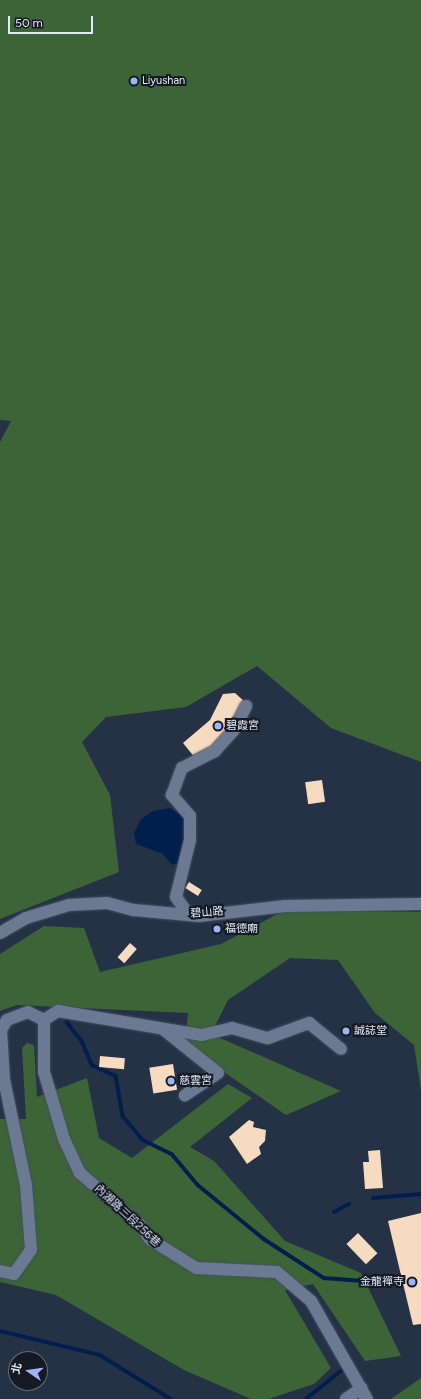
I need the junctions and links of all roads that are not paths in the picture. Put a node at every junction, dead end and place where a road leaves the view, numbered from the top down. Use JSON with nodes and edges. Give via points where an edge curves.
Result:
{"nodes":[{"id":1,"x":246,"y":706,"type":"dead end"},
{"id":2,"x":421,"y":904,"type":"edge"},
{"id":3,"x":189,"y":915,"type":"junction"},
{"id":4,"x":0,"y":933,"type":"edge"},
{"id":5,"x":44,"y":1020,"type":"junction"},
{"id":6,"x":163,"y":1028,"type":"junction"},
{"id":7,"x":341,"y":1049,"type":"dead end"},
{"id":8,"x":185,"y":1095,"type":"dead end"},
{"id":9,"x":0,"y":1271,"type":"edge"},
{"id":10,"x":364,"y":1394,"type":"edge"},
{"id":11,"x":346,"y":1399,"type":"edge"}],
"edges":[{"from":1,"to":3,"type":"street","via":[[234,730],[215,751],[182,768],[172,795],[190,816],[190,840],[176,897]]},
{"from":2,"to":3,"type":"street","name":"碧山路","via":[[285,906]]},
{"from":3,"to":4,"type":"street","name":"碧山路","via":[[107,903],[70,905],[26,918]]},
{"from":5,"to":6,"type":"street","via":[[58,1011]]},
{"from":5,"to":9,"type":"street","via":[[28,1012],[8,1020],[1,1030],[4,1080],[26,1185],[31,1250],[14,1274]]},
{"from":5,"to":10,"type":"street","name":"內湖路三段256巷","via":[[44,1072],[64,1139],[80,1173],[139,1224],[150,1239],[196,1268],[277,1272],[312,1301]]},
{"from":6,"to":7,"type":"street","via":[[202,1035],[232,1028],[268,1038],[309,1024]]},
{"from":6,"to":8,"type":"street","via":[[218,1073]]},
{"from":10,"to":11,"type":"street"}]}
